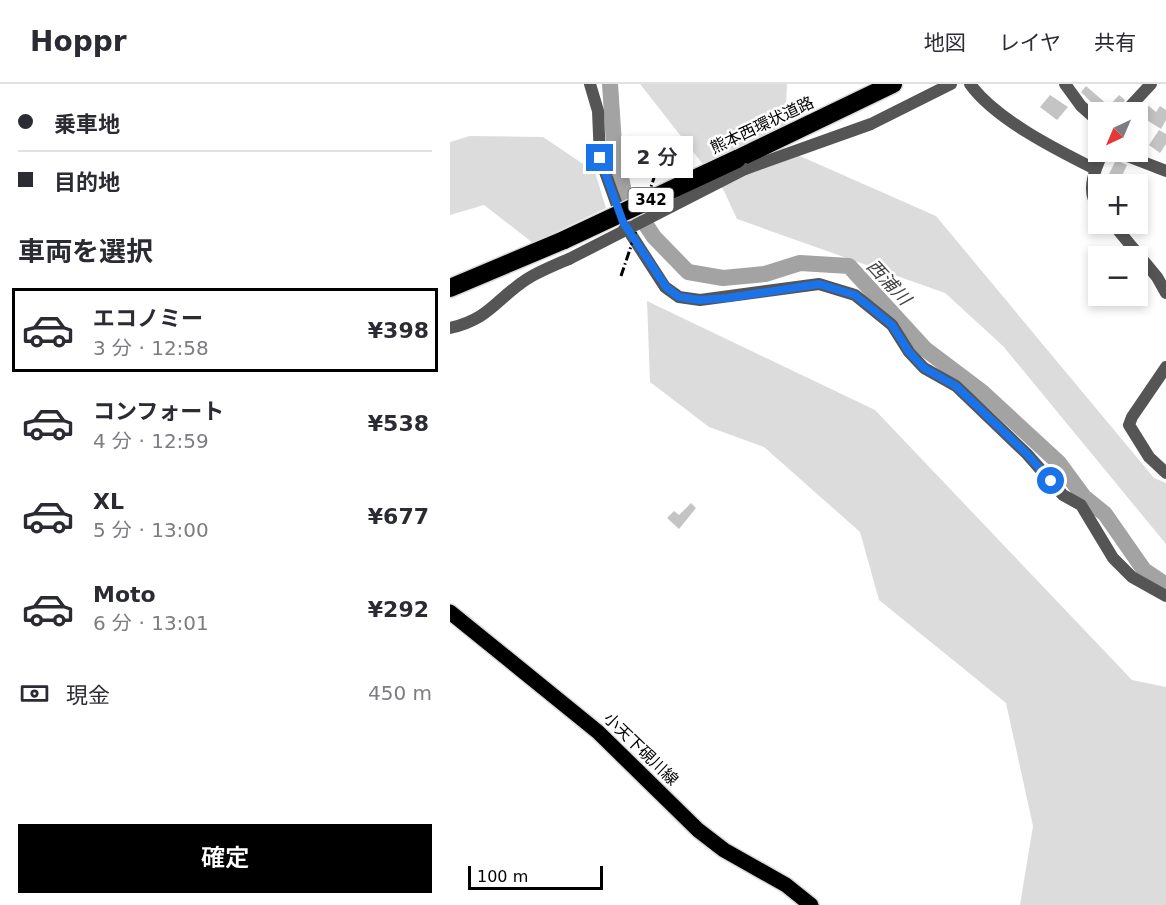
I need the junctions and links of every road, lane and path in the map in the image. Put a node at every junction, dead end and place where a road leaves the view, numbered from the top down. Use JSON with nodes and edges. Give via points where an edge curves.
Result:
{"nodes":[{"id":1,"x":590,"y":84,"type":"edge"},
{"id":2,"x":893,"y":84,"type":"edge"},
{"id":3,"x":951,"y":84,"type":"edge"},
{"id":4,"x":970,"y":84,"type":"edge"},
{"id":5,"x":1065,"y":84,"type":"edge"},
{"id":6,"x":1151,"y":84,"type":"edge"},
{"id":7,"x":1134,"y":102,"type":"edge"},
{"id":8,"x":1088,"y":112,"type":"edge"},
{"id":9,"x":1098,"y":162,"type":"edge"},
{"id":10,"x":1143,"y":162,"type":"edge"},
{"id":11,"x":741,"y":164,"type":"junction"},
{"id":12,"x":1095,"y":169,"type":"junction"},
{"id":13,"x":1166,"y":171,"type":"edge"},
{"id":14,"x":1094,"y":174,"type":"edge"},
{"id":15,"x":1121,"y":234,"type":"edge"},
{"id":16,"x":450,"y":288,"type":"edge"},
{"id":17,"x":1166,"y":293,"type":"edge"},
{"id":18,"x":450,"y":328,"type":"edge"},
{"id":19,"x":1166,"y":367,"type":"edge"},
{"id":20,"x":1166,"y":473,"type":"edge"},
{"id":21,"x":1166,"y":597,"type":"edge"},
{"id":22,"x":450,"y":612,"type":"edge"},
{"id":23,"x":811,"y":905,"type":"edge"}],
"edges":[{"from":1,"to":21,"type":"street","via":[[598,111],[600,158],[623,222],[666,287],[679,297],[700,300],[819,284],[860,298],[892,325],[924,368],[956,386],[1027,454],[1063,495],[1081,505],[1113,558],[1132,577]]},
{"from":2,"to":11,"type":"highway","name":"熊本西環状道路","number":"342"},
{"from":3,"to":11,"type":"street","via":[[871,124]]},
{"from":4,"to":12,"type":"street","via":[[1014,123]]},
{"from":5,"to":8,"type":"street"},
{"from":6,"to":7,"type":"street"},
{"from":9,"to":12,"type":"street"},
{"from":10,"to":13,"type":"street"},
{"from":11,"to":16,"type":"highway","name":"熊本西環状道路","number":"342","bridge":true},
{"from":11,"to":18,"type":"street","bridge":true,"via":[[526,280],[471,323]]},
{"from":12,"to":14,"type":"street"},
{"from":15,"to":17,"type":"street"},
{"from":19,"to":20,"type":"street","via":[[1129,425],[1149,457]]},
{"from":22,"to":23,"type":"main road","name":"小天下硯川線","via":[[598,732],[698,830]]}]}
